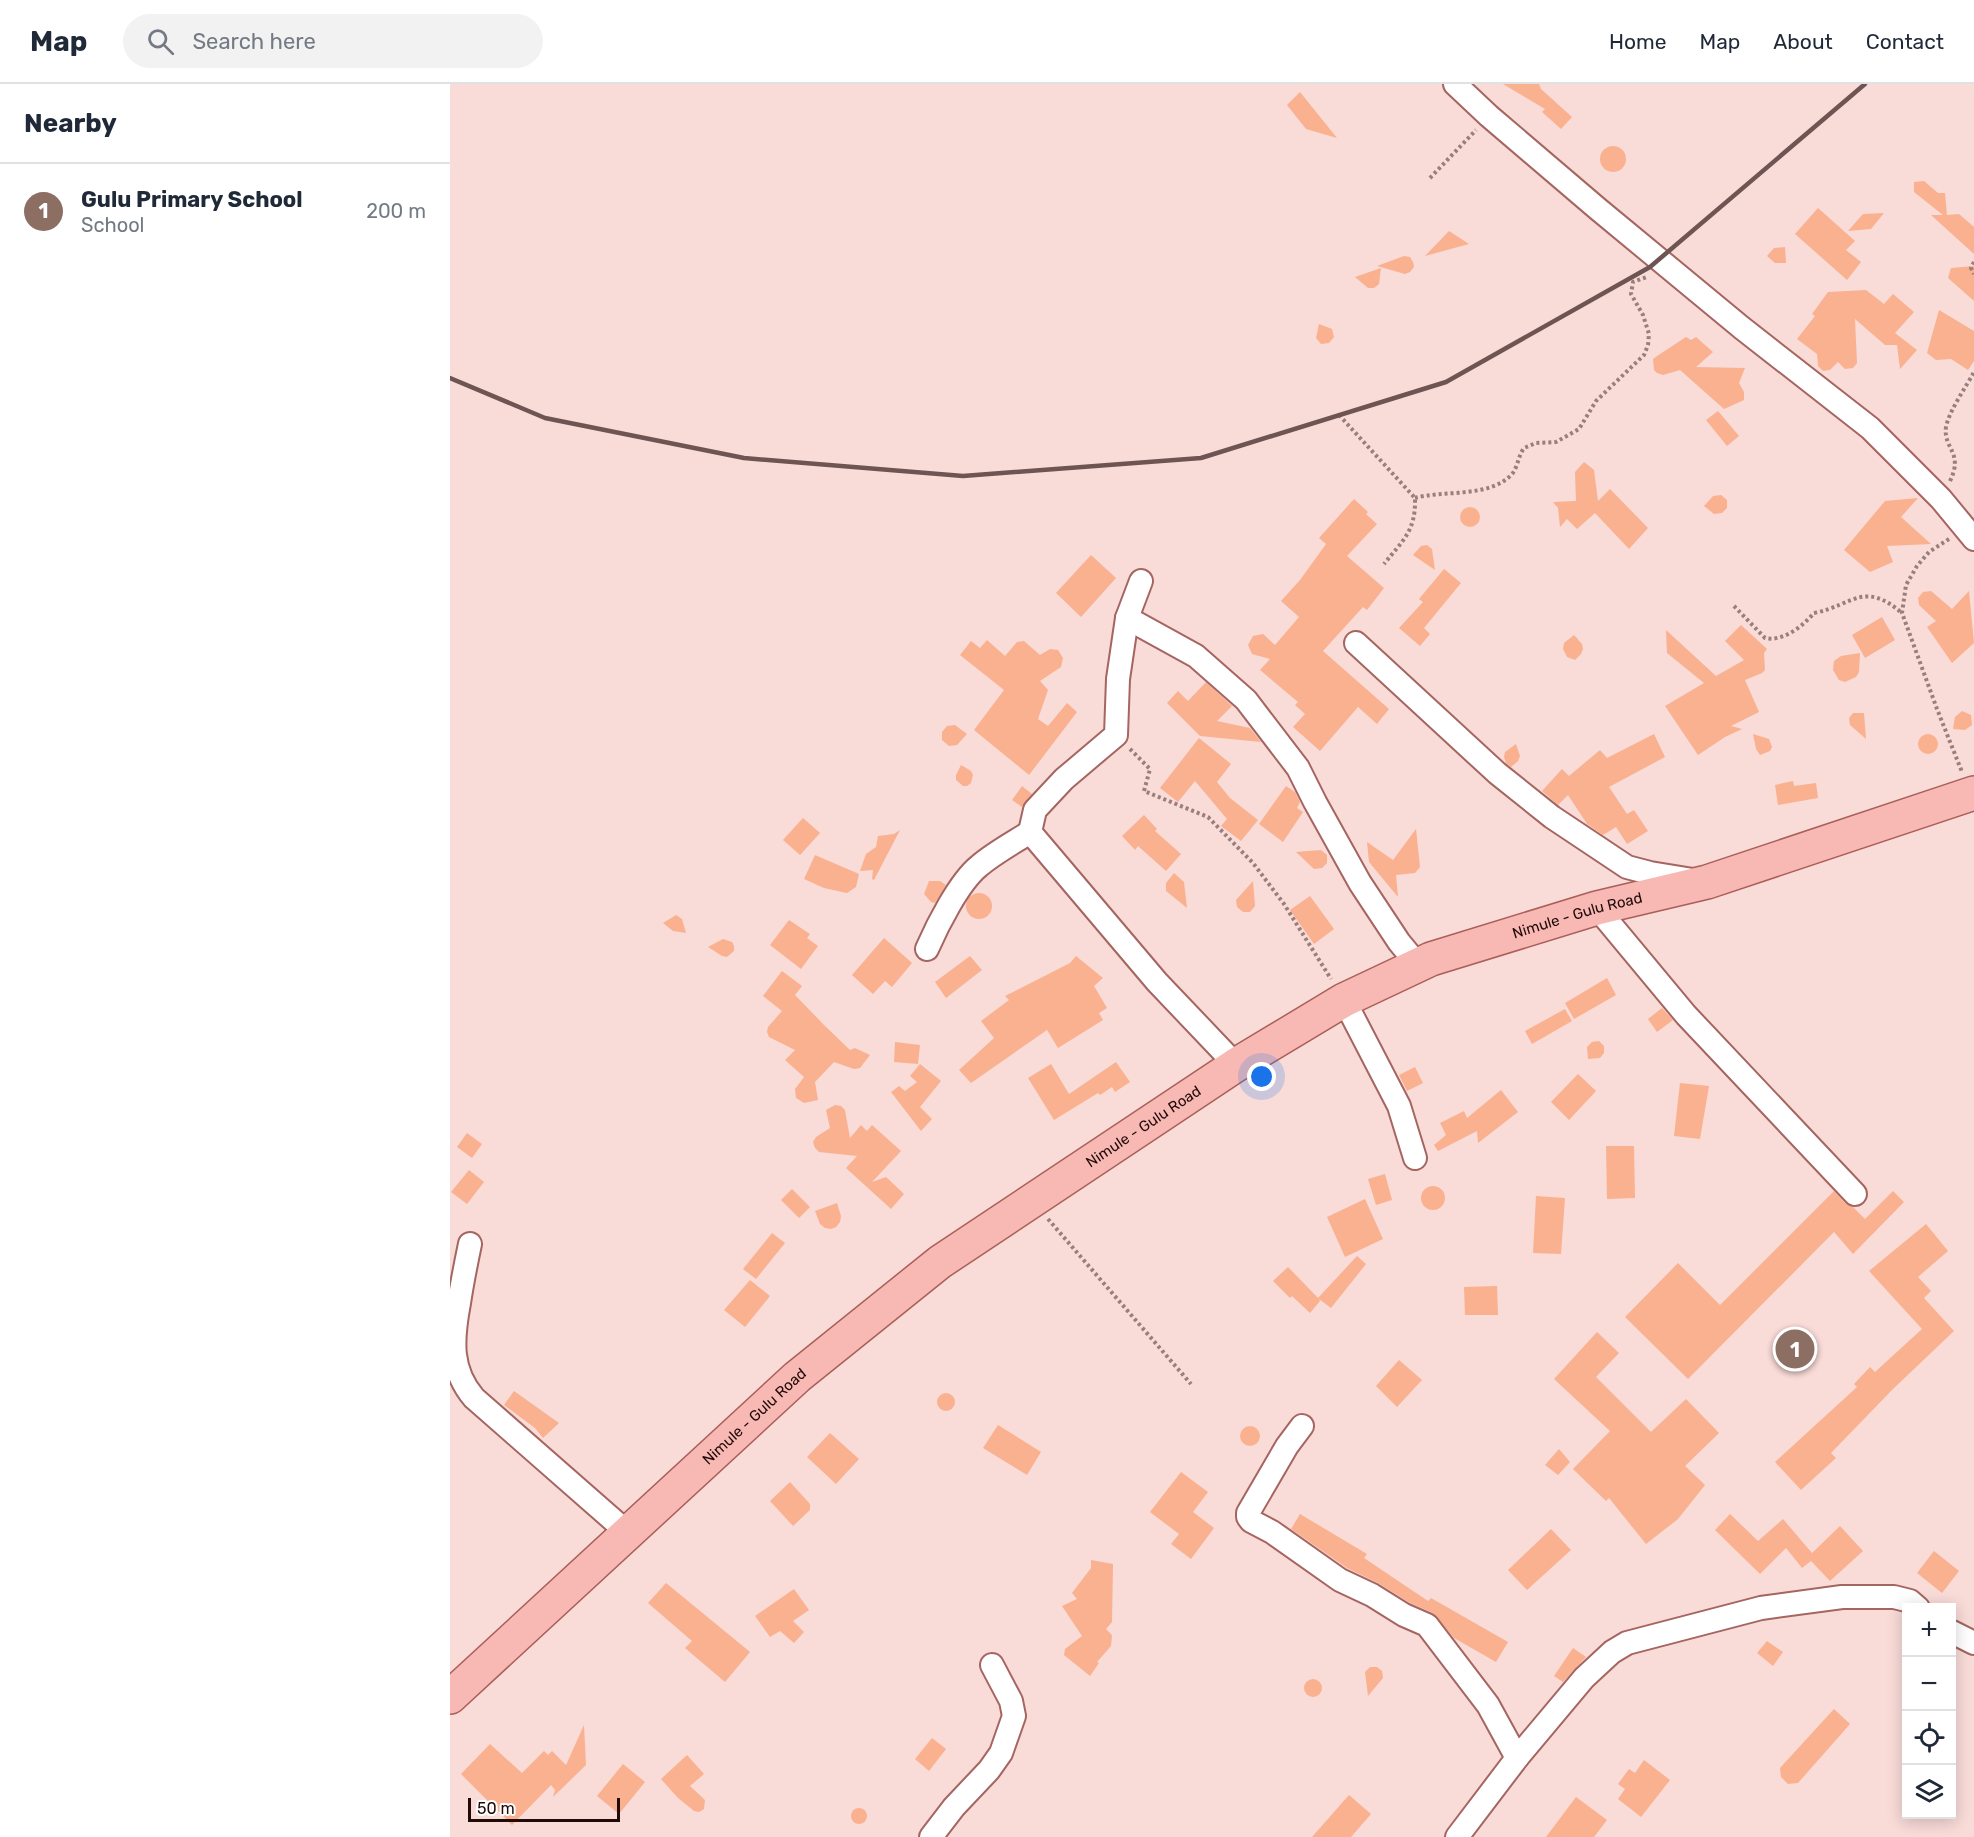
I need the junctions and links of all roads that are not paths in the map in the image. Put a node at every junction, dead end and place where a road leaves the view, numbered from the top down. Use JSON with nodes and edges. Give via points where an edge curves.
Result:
{"nodes":[{"id":1,"x":1455,"y":84,"type":"edge"},
{"id":2,"x":1970,"y":533,"type":"edge"},
{"id":3,"x":1141,"y":581,"type":"dead end"},
{"id":4,"x":1127,"y":618,"type":"junction"},
{"id":5,"x":1356,"y":644,"type":"dead end"},
{"id":6,"x":1973,"y":794,"type":"edge"},
{"id":7,"x":1030,"y":832,"type":"junction"},
{"id":8,"x":1707,"y":882,"type":"junction"},
{"id":9,"x":1597,"y":908,"type":"junction"},
{"id":10,"x":927,"y":949,"type":"dead end"},
{"id":11,"x":1418,"y":965,"type":"junction"},
{"id":12,"x":1344,"y":1000,"type":"junction"},
{"id":13,"x":1236,"y":1065,"type":"junction"},
{"id":14,"x":1415,"y":1158,"type":"dead end"},
{"id":15,"x":1856,"y":1194,"type":"dead end"},
{"id":16,"x":470,"y":1244,"type":"dead end"},
{"id":17,"x":1302,"y":1426,"type":"dead end"},
{"id":18,"x":628,"y":1533,"type":"junction"},
{"id":19,"x":1912,"y":1603,"type":"edge"},
{"id":20,"x":1956,"y":1634,"type":"edge"},
{"id":21,"x":1974,"y":1643,"type":"edge"},
{"id":22,"x":992,"y":1665,"type":"dead end"},
{"id":23,"x":450,"y":1697,"type":"edge"},
{"id":24,"x":1517,"y":1758,"type":"junction"},
{"id":25,"x":931,"y":1837,"type":"edge"},
{"id":26,"x":1457,"y":1837,"type":"edge"}],
"edges":[{"from":1,"to":2,"type":"street","via":[[1742,328],[1870,428]]},
{"from":3,"to":4,"type":"street"},
{"from":4,"to":7,"type":"street","via":[[1118,679],[1116,735],[1064,779],[1035,810]]},
{"from":4,"to":11,"type":"street","via":[[1196,656],[1252,707],[1298,768],[1360,884]]},
{"from":5,"to":8,"type":"street","via":[[1497,773],[1627,867]]},
{"from":6,"to":8,"type":"main road","name":"Nimule - Gulu Road"},
{"from":7,"to":10,"type":"street","via":[[977,867],[936,928]]},
{"from":7,"to":13,"type":"street","via":[[1157,982]]},
{"from":8,"to":9,"type":"main road","name":"Nimule - Gulu Road"},
{"from":9,"to":11,"type":"main road","name":"Nimule - Gulu Road"},
{"from":9,"to":15,"type":"street","via":[[1686,1015]]},
{"from":11,"to":12,"type":"main road","name":"Nimule - Gulu Road"},
{"from":12,"to":13,"type":"main road","name":"Nimule - Gulu Road"},
{"from":12,"to":14,"type":"street","via":[[1399,1106]]},
{"from":13,"to":18,"type":"main road","name":"Nimule - Gulu Road","via":[[940,1262],[797,1377]]},
{"from":16,"to":18,"type":"street","via":[[452,1338],[458,1380]]},
{"from":17,"to":24,"type":"street","via":[[1248,1517],[1340,1580],[1427,1625],[1488,1705]]},
{"from":18,"to":23,"type":"main road","name":"Nimule - Gulu Road"},
{"from":19,"to":24,"type":"street","via":[[1894,1597],[1842,1597],[1761,1608],[1627,1643],[1584,1678]]},
{"from":20,"to":21,"type":"street"},
{"from":22,"to":25,"type":"street","via":[[1011,1701],[1014,1716],[1001,1753]]},
{"from":24,"to":26,"type":"street"}]}
